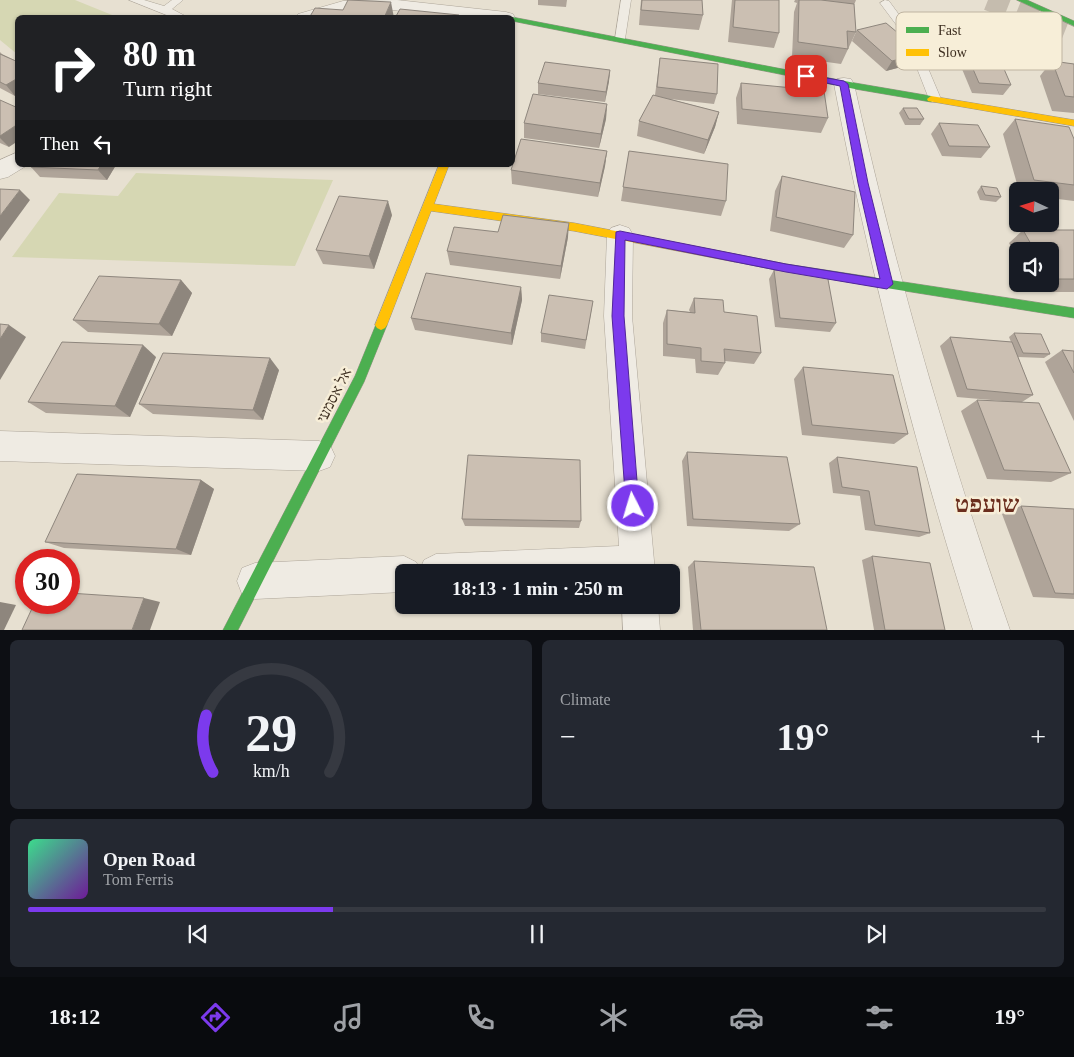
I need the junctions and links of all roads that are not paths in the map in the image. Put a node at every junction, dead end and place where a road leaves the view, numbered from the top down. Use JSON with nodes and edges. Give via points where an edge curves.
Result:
{"nodes":[{"id":1,"x":134,"y":0,"type":"edge"},
{"id":2,"x":178,"y":0,"type":"edge"},
{"id":3,"x":626,"y":0,"type":"edge"},
{"id":4,"x":1021,"y":0,"type":"edge"},
{"id":5,"x":1032,"y":0,"type":"edge"},
{"id":6,"x":363,"y":2,"type":"edge"},
{"id":7,"x":885,"y":3,"type":"dead end"},
{"id":8,"x":165,"y":10,"type":"junction"},
{"id":9,"x":1048,"y":12,"type":"edge"},
{"id":10,"x":177,"y":15,"type":"edge"},
{"id":11,"x":314,"y":15,"type":"edge"},
{"id":12,"x":496,"y":15,"type":"edge"},
{"id":13,"x":1074,"y":15,"type":"edge"},
{"id":14,"x":515,"y":18,"type":"edge"},
{"id":15,"x":896,"y":18,"type":"edge"},
{"id":16,"x":1062,"y":19,"type":"edge"},
{"id":17,"x":1074,"y":24,"type":"edge"},
{"id":18,"x":620,"y":39,"type":"junction"},
{"id":19,"x":923,"y":70,"type":"edge"},
{"id":20,"x":844,"y":84,"type":"junction"},
{"id":21,"x":935,"y":99,"type":"junction"},
{"id":22,"x":1074,"y":123,"type":"edge"},
{"id":23,"x":15,"y":162,"type":"edge"},
{"id":24,"x":443,"y":167,"type":"edge"},
{"id":25,"x":0,"y":171,"type":"edge"},
{"id":26,"x":428,"y":207,"type":"junction"},
{"id":27,"x":620,"y":235,"type":"junction"},
{"id":28,"x":887,"y":284,"type":"junction"},
{"id":29,"x":1074,"y":314,"type":"edge"},
{"id":30,"x":0,"y":446,"type":"edge"},
{"id":31,"x":319,"y":456,"type":"junction"},
{"id":32,"x":637,"y":564,"type":"edge"},
{"id":33,"x":395,"y":574,"type":"edge"},
{"id":34,"x":255,"y":581,"type":"junction"},
{"id":35,"x":641,"y":614,"type":"edge"},
{"id":36,"x":230,"y":630,"type":"edge"},
{"id":37,"x":642,"y":630,"type":"edge"},
{"id":38,"x":992,"y":630,"type":"edge"}],
"edges":[{"from":1,"to":8,"type":"lane"},
{"from":2,"to":8,"type":"lane"},
{"from":3,"to":18,"type":"lane"},
{"from":4,"to":9,"type":"main road"},
{"from":5,"to":13,"type":"main road"},
{"from":6,"to":11,"type":"street"},
{"from":6,"to":12,"type":"street"},
{"from":7,"to":15,"type":"lane"},
{"from":8,"to":10,"type":"lane"},
{"from":14,"to":18,"type":"main road"},
{"from":16,"to":17,"type":"main road"},
{"from":18,"to":20,"type":"main road"},
{"from":19,"to":21,"type":"lane"},
{"from":20,"to":21,"type":"main road"},
{"from":20,"to":28,"type":"street"},
{"from":21,"to":22,"type":"main road"},
{"from":23,"to":25,"type":"street"},
{"from":24,"to":26,"type":"main road","name":"אל אסמעי"},
{"from":26,"to":27,"type":"main road"},
{"from":26,"to":31,"type":"main road","name":"אל אסמעי","via":[[360,378]]},
{"from":27,"to":28,"type":"main road"},
{"from":27,"to":32,"type":"street","via":[[618,316]]},
{"from":28,"to":29,"type":"main road"},
{"from":28,"to":38,"type":"street"},
{"from":30,"to":31,"type":"street"},
{"from":31,"to":34,"type":"main road","name":"אל אסמעי"},
{"from":33,"to":34,"type":"street"},
{"from":34,"to":36,"type":"main road","name":"אל אסמעי"},
{"from":35,"to":37,"type":"street"}]}
